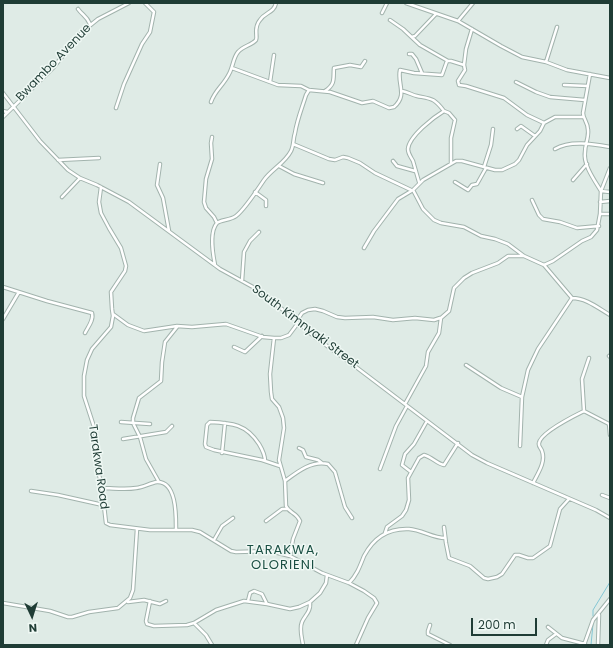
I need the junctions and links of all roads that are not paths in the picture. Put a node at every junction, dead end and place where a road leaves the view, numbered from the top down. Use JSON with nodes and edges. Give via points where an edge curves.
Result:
{"nodes":[{"id":1,"x":129,"y":3,"type":"edge"},
{"id":2,"x":145,"y":3,"type":"edge"},
{"id":3,"x":276,"y":3,"type":"edge"},
{"id":4,"x":387,"y":3,"type":"edge"},
{"id":5,"x":406,"y":3,"type":"edge"},
{"id":6,"x":473,"y":3,"type":"edge"},
{"id":7,"x":124,"y":4,"type":"edge"},
{"id":8,"x":78,"y":9,"type":"dead end"},
{"id":9,"x":382,"y":14,"type":"dead end"},
{"id":10,"x":436,"y":14,"type":"junction"},
{"id":11,"x":390,"y":20,"type":"dead end"},
{"id":12,"x":458,"y":21,"type":"junction"},
{"id":13,"x":90,"y":24,"type":"junction"},
{"id":14,"x":557,"y":27,"type":"dead end"},
{"id":15,"x":472,"y":29,"type":"junction"},
{"id":16,"x":412,"y":37,"type":"junction"},
{"id":17,"x":409,"y":54,"type":"dead end"},
{"id":18,"x":274,"y":55,"type":"dead end"},
{"id":19,"x":448,"y":61,"type":"junction"},
{"id":20,"x":365,"y":62,"type":"dead end"},
{"id":21,"x":546,"y":62,"type":"junction"},
{"id":22,"x":464,"y":65,"type":"junction"},
{"id":23,"x":232,"y":68,"type":"junction"},
{"id":24,"x":422,"y":73,"type":"junction"},
{"id":25,"x":590,"y":74,"type":"junction"},
{"id":26,"x":610,"y":77,"type":"edge"},
{"id":27,"x":270,"y":82,"type":"junction"},
{"id":28,"x":516,"y":82,"type":"dead end"},
{"id":29,"x":564,"y":84,"type":"dead end"},
{"id":30,"x":588,"y":86,"type":"junction"},
{"id":31,"x":309,"y":90,"type":"junction"},
{"id":32,"x":324,"y":91,"type":"junction"},
{"id":33,"x":402,"y":91,"type":"junction"},
{"id":34,"x":3,"y":93,"type":"edge"},
{"id":35,"x":585,"y":100,"type":"junction"},
{"id":36,"x":211,"y":102,"type":"dead end"},
{"id":37,"x":13,"y":106,"type":"junction"},
{"id":38,"x":116,"y":108,"type":"dead end"},
{"id":39,"x":3,"y":111,"type":"edge"},
{"id":40,"x":444,"y":111,"type":"junction"},
{"id":41,"x":7,"y":112,"type":"junction"},
{"id":42,"x":3,"y":117,"type":"edge"},
{"id":43,"x":583,"y":117,"type":"junction"},
{"id":44,"x":544,"y":123,"type":"junction"},
{"id":45,"x":493,"y":129,"type":"dead end"},
{"id":46,"x":517,"y":129,"type":"dead end"},
{"id":47,"x":535,"y":136,"type":"junction"},
{"id":48,"x":212,"y":137,"type":"dead end"},
{"id":49,"x":294,"y":144,"type":"junction"},
{"id":50,"x":586,"y":144,"type":"junction"},
{"id":51,"x":610,"y":147,"type":"edge"},
{"id":52,"x":555,"y":149,"type":"dead end"},
{"id":53,"x":99,"y":158,"type":"dead end"},
{"id":54,"x":58,"y":160,"type":"junction"},
{"id":55,"x":393,"y":161,"type":"dead end"},
{"id":56,"x":451,"y":163,"type":"junction"},
{"id":57,"x":160,"y":164,"type":"dead end"},
{"id":58,"x":587,"y":164,"type":"junction"},
{"id":59,"x":279,"y":166,"type":"junction"},
{"id":60,"x":485,"y":168,"type":"junction"},
{"id":61,"x":610,"y":168,"type":"edge"},
{"id":62,"x":415,"y":171,"type":"junction"},
{"id":63,"x":80,"y":178,"type":"junction"},
{"id":64,"x":573,"y":180,"type":"dead end"},
{"id":65,"x":419,"y":182,"type":"junction"},
{"id":66,"x":455,"y":182,"type":"dead end"},
{"id":67,"x":323,"y":183,"type":"dead end"},
{"id":68,"x":101,"y":187,"type":"junction"},
{"id":69,"x":412,"y":190,"type":"junction"},
{"id":70,"x":601,"y":191,"type":"junction"},
{"id":71,"x":255,"y":192,"type":"junction"},
{"id":72,"x":610,"y":192,"type":"edge"},
{"id":73,"x":62,"y":197,"type":"dead end"},
{"id":74,"x":532,"y":200,"type":"dead end"},
{"id":75,"x":610,"y":201,"type":"edge"},
{"id":76,"x":600,"y":202,"type":"junction"},
{"id":77,"x":266,"y":206,"type":"dead end"},
{"id":78,"x":600,"y":214,"type":"junction"},
{"id":79,"x":610,"y":214,"type":"edge"},
{"id":80,"x":217,"y":223,"type":"junction"},
{"id":81,"x":599,"y":226,"type":"junction"},
{"id":82,"x":169,"y":231,"type":"junction"},
{"id":83,"x":259,"y":232,"type":"dead end"},
{"id":84,"x":364,"y":248,"type":"dead end"},
{"id":85,"x":524,"y":256,"type":"junction"},
{"id":86,"x":544,"y":265,"type":"junction"},
{"id":87,"x":215,"y":266,"type":"junction"},
{"id":88,"x":242,"y":281,"type":"junction"},
{"id":89,"x":3,"y":287,"type":"edge"},
{"id":90,"x":19,"y":292,"type":"junction"},
{"id":91,"x":572,"y":298,"type":"junction"},
{"id":92,"x":113,"y":314,"type":"junction"},
{"id":93,"x":610,"y":315,"type":"edge"},
{"id":94,"x":441,"y":318,"type":"junction"},
{"id":95,"x":3,"y":319,"type":"edge"},
{"id":96,"x":297,"y":323,"type":"junction"},
{"id":97,"x":178,"y":326,"type":"junction"},
{"id":98,"x":85,"y":333,"type":"dead end"},
{"id":99,"x":262,"y":336,"type":"junction"},
{"id":100,"x":274,"y":338,"type":"junction"},
{"id":101,"x":234,"y":347,"type":"dead end"},
{"id":102,"x":589,"y":358,"type":"dead end"},
{"id":103,"x":466,"y":365,"type":"dead end"},
{"id":104,"x":522,"y":397,"type":"junction"},
{"id":105,"x":406,"y":405,"type":"junction"},
{"id":106,"x":584,"y":411,"type":"junction"},
{"id":107,"x":427,"y":420,"type":"junction"},
{"id":108,"x":121,"y":422,"type":"dead end"},
{"id":109,"x":134,"y":423,"type":"junction"},
{"id":110,"x":225,"y":423,"type":"junction"},
{"id":111,"x":150,"y":424,"type":"dead end"},
{"id":112,"x":172,"y":426,"type":"dead end"},
{"id":113,"x":610,"y":435,"type":"edge"},
{"id":114,"x":140,"y":437,"type":"junction"},
{"id":115,"x":123,"y":439,"type":"dead end"},
{"id":116,"x":458,"y":444,"type":"junction"},
{"id":117,"x":520,"y":446,"type":"dead end"},
{"id":118,"x":299,"y":448,"type":"dead end"},
{"id":119,"x":222,"y":453,"type":"junction"},
{"id":120,"x":265,"y":461,"type":"junction"},
{"id":121,"x":322,"y":463,"type":"junction"},
{"id":122,"x":280,"y":466,"type":"junction"},
{"id":123,"x":380,"y":469,"type":"dead end"},
{"id":124,"x":411,"y":472,"type":"junction"},
{"id":125,"x":285,"y":481,"type":"junction"},
{"id":126,"x":159,"y":482,"type":"junction"},
{"id":127,"x":533,"y":483,"type":"junction"},
{"id":128,"x":102,"y":488,"type":"junction"},
{"id":129,"x":32,"y":491,"type":"dead end"},
{"id":130,"x":602,"y":495,"type":"dead end"},
{"id":131,"x":610,"y":498,"type":"edge"},
{"id":132,"x":568,"y":499,"type":"junction"},
{"id":133,"x":103,"y":505,"type":"junction"},
{"id":134,"x":288,"y":510,"type":"junction"},
{"id":135,"x":233,"y":518,"type":"dead end"},
{"id":136,"x":352,"y":518,"type":"dead end"},
{"id":137,"x":610,"y":518,"type":"edge"},
{"id":138,"x":266,"y":521,"type":"dead end"},
{"id":139,"x":444,"y":527,"type":"dead end"},
{"id":140,"x":137,"y":529,"type":"junction"},
{"id":141,"x":176,"y":529,"type":"junction"},
{"id":142,"x":385,"y":533,"type":"junction"},
{"id":143,"x":446,"y":538,"type":"junction"},
{"id":144,"x":214,"y":540,"type":"junction"},
{"id":145,"x":290,"y":556,"type":"junction"},
{"id":146,"x":327,"y":575,"type":"junction"},
{"id":147,"x":349,"y":583,"type":"junction"},
{"id":148,"x":610,"y":599,"type":"edge"},
{"id":149,"x":150,"y":601,"type":"junction"},
{"id":150,"x":166,"y":601,"type":"dead end"},
{"id":151,"x":248,"y":601,"type":"junction"},
{"id":152,"x":127,"y":602,"type":"junction"},
{"id":153,"x":310,"y":602,"type":"junction"},
{"id":154,"x":3,"y":603,"type":"edge"},
{"id":155,"x":267,"y":604,"type":"junction"},
{"id":156,"x":599,"y":615,"type":"junction"},
{"id":157,"x":194,"y":623,"type":"junction"},
{"id":158,"x":430,"y":625,"type":"dead end"},
{"id":159,"x":548,"y":627,"type":"dead end"},
{"id":160,"x":556,"y":634,"type":"junction"},
{"id":161,"x":585,"y":644,"type":"edge"},
{"id":162,"x":212,"y":645,"type":"edge"},
{"id":163,"x":303,"y":645,"type":"edge"},
{"id":164,"x":356,"y":645,"type":"edge"},
{"id":165,"x":450,"y":645,"type":"edge"},
{"id":166,"x":546,"y":645,"type":"edge"},
{"id":167,"x":598,"y":645,"type":"edge"}],
"edges":[{"from":1,"to":7,"type":"street","name":"Bwambo Avenue"},
{"from":2,"to":38,"type":"street","via":[[154,12],[150,32],[124,84]]},
{"from":3,"to":23,"type":"street","via":[[275,8],[260,19],[255,41],[238,51]]},
{"from":4,"to":9,"type":"street"},
{"from":5,"to":10,"type":"street"},
{"from":6,"to":12,"type":"street"},
{"from":7,"to":13,"type":"street","name":"Bwambo Avenue"},
{"from":8,"to":13,"type":"street","via":[[86,15]]},
{"from":10,"to":12,"type":"street"},
{"from":10,"to":16,"type":"street"},
{"from":11,"to":16,"type":"street"},
{"from":12,"to":15,"type":"street"},
{"from":13,"to":37,"type":"street","name":"Bwambo Avenue","via":[[53,68]]},
{"from":14,"to":21,"type":"street"},
{"from":15,"to":21,"type":"street","via":[[522,57]]},
{"from":15,"to":22,"type":"street"},
{"from":16,"to":19,"type":"street"},
{"from":17,"to":24,"type":"street","via":[[415,56]]},
{"from":18,"to":27,"type":"street"},
{"from":19,"to":22,"type":"street"},
{"from":19,"to":24,"type":"street","via":[[442,75]]},
{"from":20,"to":32,"type":"street","via":[[361,67],[350,65],[334,68],[334,79],[330,87]]},
{"from":21,"to":25,"type":"street","via":[[567,70]]},
{"from":22,"to":44,"type":"street","via":[[465,70],[459,85],[504,98],[527,115]]},
{"from":23,"to":27,"type":"street"},
{"from":23,"to":36,"type":"street","via":[[224,84],[214,92]]},
{"from":24,"to":33,"type":"street","via":[[400,70]]},
{"from":25,"to":26,"type":"street"},
{"from":25,"to":30,"type":"street"},
{"from":27,"to":31,"type":"street","via":[[284,86],[301,86]]},
{"from":28,"to":35,"type":"street","via":[[550,97]]},
{"from":29,"to":30,"type":"street"},
{"from":30,"to":35,"type":"street"},
{"from":31,"to":32,"type":"street"},
{"from":31,"to":49,"type":"street","via":[[296,128]]},
{"from":32,"to":33,"type":"street","via":[[334,92],[362,103],[374,101],[391,108],[396,105]]},
{"from":33,"to":40,"type":"street","via":[[435,100]]},
{"from":34,"to":37,"type":"street","name":"South Kimnyaki Street"},
{"from":35,"to":43,"type":"street"},
{"from":37,"to":41,"type":"street","name":"Bwambo Avenue"},
{"from":37,"to":54,"type":"street","name":"South Kimnyaki Street"},
{"from":39,"to":41,"type":"street"},
{"from":40,"to":56,"type":"street","via":[[455,120],[451,138]]},
{"from":40,"to":62,"type":"street","via":[[424,126],[411,143],[409,152]]},
{"from":41,"to":42,"type":"street","name":"Bwambo Avenue"},
{"from":43,"to":44,"type":"street","via":[[555,117]]},
{"from":43,"to":50,"type":"street","via":[[588,124]]},
{"from":44,"to":47,"type":"street"},
{"from":45,"to":60,"type":"street"},
{"from":46,"to":47,"type":"street","via":[[521,126]]},
{"from":47,"to":60,"type":"street","via":[[515,164],[498,170]]},
{"from":48,"to":80,"type":"street","via":[[212,159],[206,179],[204,202]]},
{"from":49,"to":59,"type":"street","via":[[291,152]]},
{"from":49,"to":69,"type":"street","via":[[329,159],[348,158]]},
{"from":50,"to":51,"type":"street"},
{"from":50,"to":52,"type":"street","via":[[564,145]]},
{"from":50,"to":58,"type":"street","via":[[584,156]]},
{"from":53,"to":54,"type":"street"},
{"from":54,"to":63,"type":"street","name":"South Kimnyaki Street"},
{"from":55,"to":62,"type":"street","via":[[397,166]]},
{"from":56,"to":60,"type":"street","via":[[458,161]]},
{"from":56,"to":65,"type":"street"},
{"from":57,"to":82,"type":"street","via":[[157,185],[163,198]]},
{"from":58,"to":64,"type":"street"},
{"from":58,"to":70,"type":"street"},
{"from":59,"to":67,"type":"street","via":[[294,174]]},
{"from":59,"to":71,"type":"street"},
{"from":60,"to":66,"type":"street","via":[[477,184],[468,190]]},
{"from":61,"to":70,"type":"street"},
{"from":62,"to":65,"type":"street"},
{"from":63,"to":68,"type":"street","name":"South Kimnyaki Street"},
{"from":63,"to":73,"type":"street"},
{"from":65,"to":69,"type":"street"},
{"from":68,"to":82,"type":"street","name":"South Kimnyaki Street","via":[[128,202]]},
{"from":68,"to":92,"type":"street","name":"Tarakwa Road","via":[[101,213],[121,248],[126,266],[112,292]]},
{"from":69,"to":84,"type":"street","via":[[398,199]]},
{"from":69,"to":85,"type":"street","via":[[423,209],[434,220],[464,227],[481,236],[508,244]]},
{"from":70,"to":72,"type":"street"},
{"from":70,"to":76,"type":"street"},
{"from":71,"to":77,"type":"street","via":[[266,200]]},
{"from":71,"to":80,"type":"street","via":[[240,212],[229,220]]},
{"from":74,"to":81,"type":"street","via":[[543,219],[577,228]]},
{"from":75,"to":76,"type":"street"},
{"from":76,"to":78,"type":"street"},
{"from":78,"to":79,"type":"street"},
{"from":78,"to":81,"type":"street"},
{"from":80,"to":87,"type":"street","via":[[212,241]]},
{"from":81,"to":86,"type":"street","via":[[592,236]]},
{"from":82,"to":87,"type":"street","name":"South Kimnyaki Street"},
{"from":83,"to":88,"type":"street","via":[[244,252]]},
{"from":85,"to":86,"type":"street"},
{"from":85,"to":94,"type":"street","via":[[508,256],[464,278],[454,288],[449,311]]},
{"from":86,"to":91,"type":"street"},
{"from":87,"to":88,"type":"street","name":"South Kimnyaki Street"},
{"from":88,"to":96,"type":"street","name":"South Kimnyaki Street","via":[[262,292]]},
{"from":89,"to":90,"type":"street"},
{"from":90,"to":95,"type":"street"},
{"from":90,"to":98,"type":"street","via":[[92,314],[92,321]]},
{"from":91,"to":93,"type":"street","via":[[584,300]]},
{"from":91,"to":104,"type":"street","via":[[532,360]]},
{"from":92,"to":97,"type":"street","via":[[128,326],[144,331]]},
{"from":92,"to":128,"type":"street","name":"Tarakwa Road","via":[[111,327],[89,354],[84,376],[84,396],[95,430],[96,461]]},
{"from":94,"to":96,"type":"street","via":[[345,318],[315,309],[302,313]]},
{"from":94,"to":105,"type":"street","via":[[439,334],[428,352],[426,366]]},
{"from":96,"to":100,"type":"street","via":[[289,335]]},
{"from":96,"to":105,"type":"street","name":"South Kimnyaki Street"},
{"from":97,"to":99,"type":"street","via":[[229,325]]},
{"from":97,"to":109,"type":"street","via":[[165,340],[161,381],[139,398],[134,412]]},
{"from":99,"to":100,"type":"street"},
{"from":99,"to":101,"type":"street","via":[[245,352]]},
{"from":100,"to":122,"type":"street","via":[[270,374],[272,399],[279,407],[284,428],[279,454]]},
{"from":102,"to":106,"type":"street","via":[[582,381]]},
{"from":103,"to":104,"type":"street","via":[[501,388]]},
{"from":104,"to":117,"type":"street"},
{"from":105,"to":107,"type":"street","name":"South Kimnyaki Street"},
{"from":105,"to":123,"type":"street"},
{"from":106,"to":113,"type":"street","via":[[609,424]]},
{"from":106,"to":127,"type":"street","via":[[542,437],[539,444],[543,451],[542,466]]},
{"from":107,"to":116,"type":"street","name":"South Kimnyaki Street"},
{"from":107,"to":124,"type":"street","via":[[404,457],[402,465]]},
{"from":108,"to":109,"type":"street"},
{"from":109,"to":111,"type":"street"},
{"from":109,"to":114,"type":"street"},
{"from":110,"to":119,"type":"street"},
{"from":110,"to":119,"type":"street","via":[[209,423],[205,444],[209,449]]},
{"from":110,"to":120,"type":"street","via":[[240,426],[250,432],[263,450]]},
{"from":112,"to":114,"type":"street","via":[[166,432]]},
{"from":114,"to":115,"type":"street"},
{"from":114,"to":126,"type":"street","via":[[146,458]]},
{"from":116,"to":124,"type":"street","via":[[444,465],[424,455],[419,458]]},
{"from":116,"to":127,"type":"street","name":"South Kimnyaki Street","via":[[481,460]]},
{"from":118,"to":121,"type":"street","via":[[306,457]]},
{"from":119,"to":120,"type":"street"},
{"from":120,"to":122,"type":"street"},
{"from":121,"to":125,"type":"street","via":[[309,465]]},
{"from":121,"to":136,"type":"street","via":[[330,465],[335,472],[347,512]]},
{"from":122,"to":125,"type":"street"},
{"from":124,"to":142,"type":"street","via":[[408,478],[406,510],[387,527]]},
{"from":125,"to":134,"type":"street","via":[[285,503]]},
{"from":126,"to":128,"type":"street","via":[[135,488]]},
{"from":126,"to":141,"type":"street","via":[[164,484],[174,497]]},
{"from":127,"to":132,"type":"street","name":"South Kimnyaki Street"},
{"from":128,"to":133,"type":"street","name":"Tarakwa Road"},
{"from":129,"to":133,"type":"street"},
{"from":130,"to":131,"type":"street"},
{"from":132,"to":137,"type":"street","name":"South Kimnyaki Street"},
{"from":132,"to":143,"type":"street","via":[[560,509],[550,546],[533,558],[515,555],[502,574],[492,579],[484,578],[470,566],[449,558]]},
{"from":133,"to":140,"type":"street","name":"Tarakwa Road","via":[[107,525]]},
{"from":134,"to":138,"type":"street","via":[[282,509]]},
{"from":134,"to":145,"type":"street","via":[[297,514],[300,521],[293,538]]},
{"from":135,"to":144,"type":"street","via":[[222,526]]},
{"from":139,"to":143,"type":"street"},
{"from":140,"to":141,"type":"street","name":"Tarakwa Road"},
{"from":140,"to":152,"type":"street","via":[[133,590]]},
{"from":141,"to":144,"type":"street","name":"Tarakwa Road","via":[[200,532]]},
{"from":142,"to":143,"type":"street","via":[[411,530]]},
{"from":142,"to":147,"type":"street","via":[[369,548]]},
{"from":144,"to":145,"type":"street","name":"Tarakwa Road","via":[[234,552],[270,551]]},
{"from":145,"to":146,"type":"street","name":"Tarakwa Road"},
{"from":146,"to":147,"type":"street","name":"Tarakwa Road"},
{"from":146,"to":153,"type":"street","via":[[322,590]]},
{"from":147,"to":164,"type":"street","name":"Tarakwa Road","via":[[368,594],[377,603]]},
{"from":148,"to":156,"type":"street"},
{"from":149,"to":150,"type":"street","via":[[160,604]]},
{"from":149,"to":152,"type":"street"},
{"from":149,"to":157,"type":"street","via":[[146,621],[148,625],[176,626]]},
{"from":151,"to":155,"type":"street"},
{"from":151,"to":155,"type":"street","via":[[250,593],[254,591],[262,594]]},
{"from":151,"to":157,"type":"street","via":[[216,610]]},
{"from":152,"to":154,"type":"street","via":[[118,608],[70,617]]},
{"from":153,"to":155,"type":"street","via":[[304,606],[290,608]]},
{"from":153,"to":163,"type":"street","via":[[310,611],[300,627]]},
{"from":156,"to":161,"type":"street","via":[[593,620]]},
{"from":156,"to":167,"type":"street"},
{"from":157,"to":162,"type":"street"},
{"from":158,"to":165,"type":"street","via":[[428,634]]},
{"from":159,"to":160,"type":"street"},
{"from":160,"to":161,"type":"street"},
{"from":160,"to":166,"type":"street"}]}
